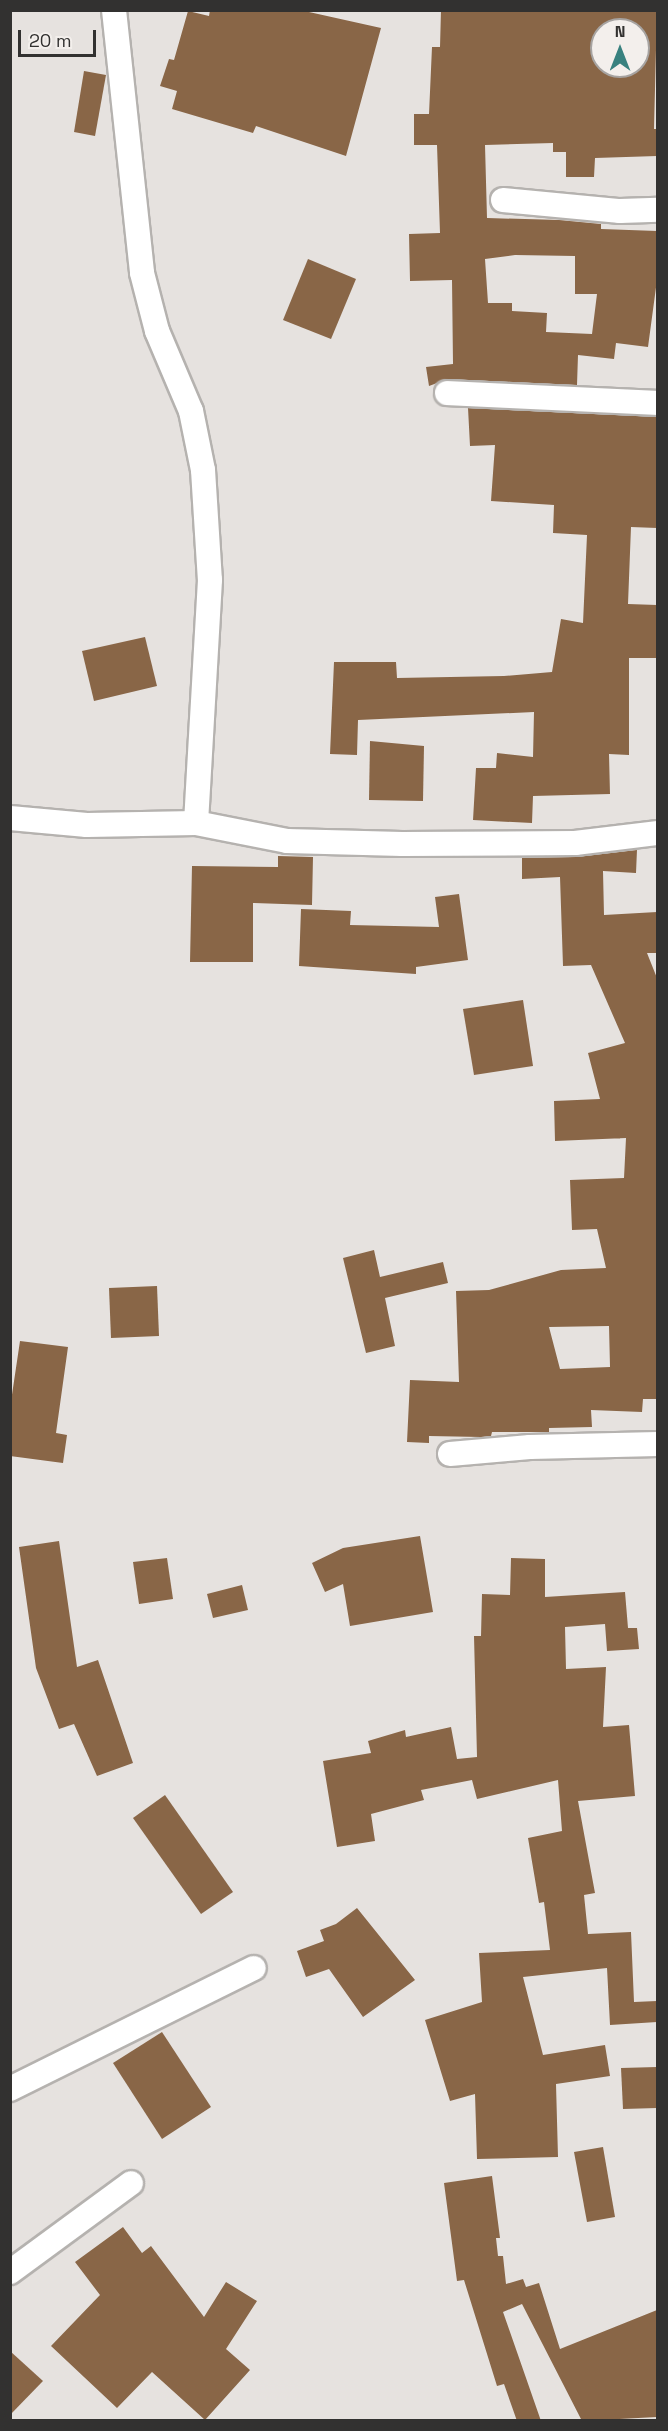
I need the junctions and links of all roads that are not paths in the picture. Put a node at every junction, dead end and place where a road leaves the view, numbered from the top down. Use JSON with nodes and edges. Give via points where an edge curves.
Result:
{"nodes":[{"id":1,"x":114,"y":10,"type":"edge"},
{"id":2,"x":503,"y":200,"type":"dead end"},
{"id":3,"x":657,"y":210,"type":"edge"},
{"id":4,"x":447,"y":393,"type":"dead end"},
{"id":5,"x":657,"y":403,"type":"edge"},
{"id":6,"x":10,"y":818,"type":"edge"},
{"id":7,"x":196,"y":823,"type":"junction"},
{"id":8,"x":657,"y":833,"type":"edge"},
{"id":9,"x":657,"y":1444,"type":"edge"},
{"id":10,"x":450,"y":1454,"type":"dead end"},
{"id":11,"x":254,"y":1968,"type":"dead end"},
{"id":12,"x":10,"y":2090,"type":"edge"},
{"id":13,"x":131,"y":2183,"type":"dead end"},
{"id":14,"x":10,"y":2272,"type":"edge"}],
"edges":[{"from":1,"to":7,"type":"street","via":[[142,273],[158,331],[191,411],[203,470],[210,580]]},
{"from":2,"to":3,"type":"street","via":[[620,211]]},
{"from":4,"to":5,"type":"street"},
{"from":6,"to":7,"type":"street","via":[[87,825]]},
{"from":7,"to":8,"type":"street","via":[[287,841],[402,844],[575,843]]},
{"from":9,"to":10,"type":"street","via":[[530,1447]]},
{"from":11,"to":12,"type":"street"},
{"from":13,"to":14,"type":"street"}]}
